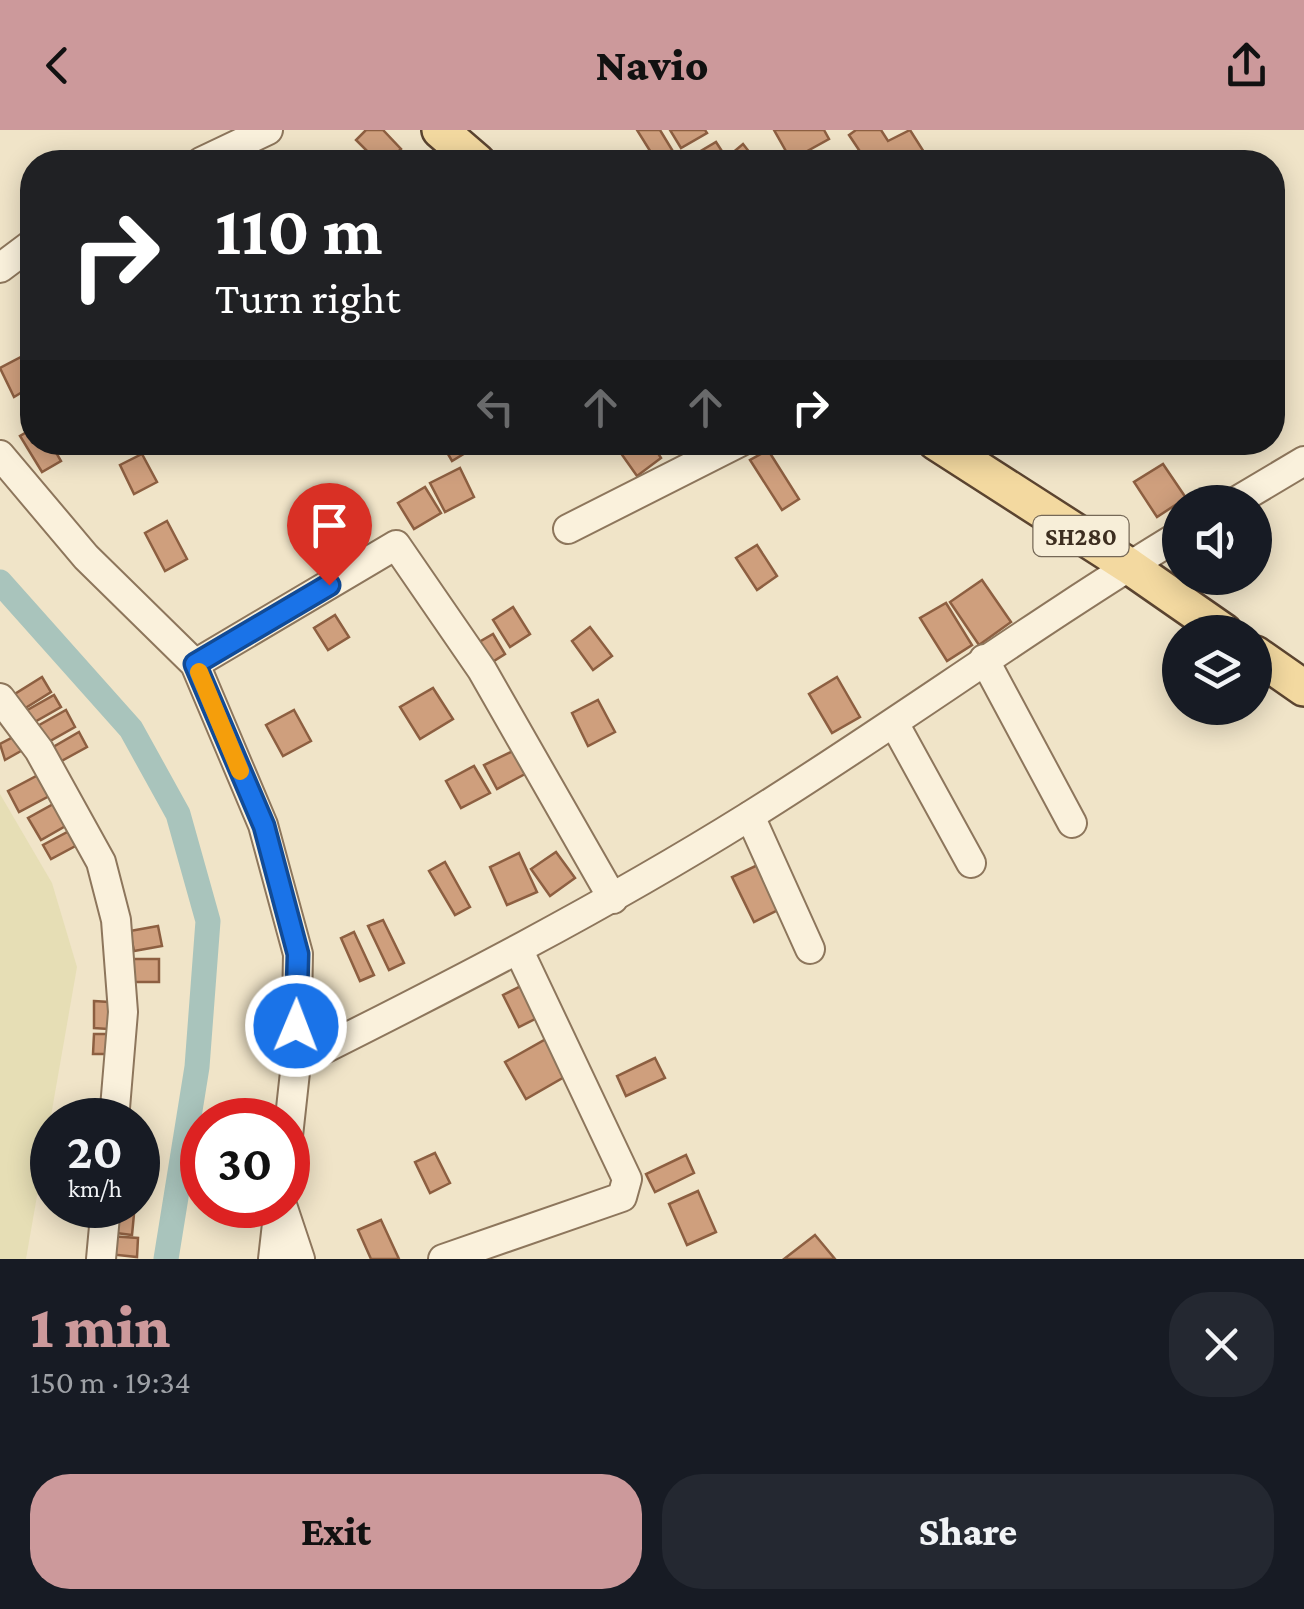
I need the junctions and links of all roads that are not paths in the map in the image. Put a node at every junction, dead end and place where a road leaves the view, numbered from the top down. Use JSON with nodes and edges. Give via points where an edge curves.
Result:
{"nodes":[{"id":1,"x":268,"y":130,"type":"edge"},
{"id":2,"x":440,"y":130,"type":"edge"},
{"id":3,"x":226,"y":150,"type":"edge"},
{"id":4,"x":462,"y":150,"type":"edge"},
{"id":5,"x":0,"y":455,"type":"edge"},
{"id":6,"x":714,"y":455,"type":"edge"},
{"id":7,"x":956,"y":455,"type":"edge"},
{"id":8,"x":1304,"y":460,"type":"edge"},
{"id":9,"x":1262,"y":485,"type":"edge"},
{"id":10,"x":568,"y":528,"type":"dead end"},
{"id":11,"x":1162,"y":547,"type":"edge"},
{"id":12,"x":1129,"y":566,"type":"junction"},
{"id":13,"x":1200,"y":615,"type":"edge"},
{"id":14,"x":984,"y":660,"type":"junction"},
{"id":15,"x":195,"y":664,"type":"junction"},
{"id":16,"x":1272,"y":666,"type":"edge"},
{"id":17,"x":1304,"y":688,"type":"edge"},
{"id":18,"x":0,"y":698,"type":"edge"},
{"id":19,"x":894,"y":723,"type":"junction"},
{"id":20,"x":750,"y":816,"type":"junction"},
{"id":21,"x":1072,"y":822,"type":"dead end"},
{"id":22,"x":971,"y":863,"type":"dead end"},
{"id":23,"x":613,"y":899,"type":"junction"},
{"id":24,"x":810,"y":949,"type":"dead end"},
{"id":25,"x":518,"y":951,"type":"junction"},
{"id":26,"x":296,"y":1063,"type":"junction"},
{"id":27,"x":116,"y":1098,"type":"edge"},
{"id":28,"x":292,"y":1098,"type":"edge"},
{"id":29,"x":104,"y":1228,"type":"edge"},
{"id":30,"x":278,"y":1228,"type":"edge"},
{"id":31,"x":289,"y":1228,"type":"edge"},
{"id":32,"x":101,"y":1259,"type":"edge"},
{"id":33,"x":273,"y":1259,"type":"edge"},
{"id":34,"x":300,"y":1259,"type":"edge"},
{"id":35,"x":443,"y":1259,"type":"edge"}],
"edges":[{"from":1,"to":3,"type":"street"},
{"from":2,"to":4,"type":"main road"},
{"from":5,"to":15,"type":"street","via":[[86,557]]},
{"from":6,"to":10,"type":"street"},
{"from":7,"to":12,"type":"main road","number":"SH280"},
{"from":8,"to":9,"type":"street"},
{"from":11,"to":12,"type":"street"},
{"from":12,"to":13,"type":"main road","number":"SH280"},
{"from":12,"to":14,"type":"street"},
{"from":14,"to":19,"type":"street"},
{"from":14,"to":21,"type":"street"},
{"from":15,"to":23,"type":"street","via":[[396,546],[482,670]]},
{"from":15,"to":26,"type":"street","via":[[264,826],[298,954]]},
{"from":16,"to":17,"type":"main road"},
{"from":18,"to":27,"type":"street","via":[[39,750],[101,862],[116,920],[123,1012]]},
{"from":19,"to":20,"type":"street"},
{"from":19,"to":22,"type":"street"},
{"from":20,"to":23,"type":"street"},
{"from":20,"to":24,"type":"street"},
{"from":23,"to":25,"type":"street"},
{"from":25,"to":26,"type":"street"},
{"from":25,"to":35,"type":"street","via":[[627,1179],[622,1197]]},
{"from":26,"to":28,"type":"street"},
{"from":29,"to":32,"type":"street"},
{"from":30,"to":33,"type":"street"},
{"from":31,"to":34,"type":"street"}]}
